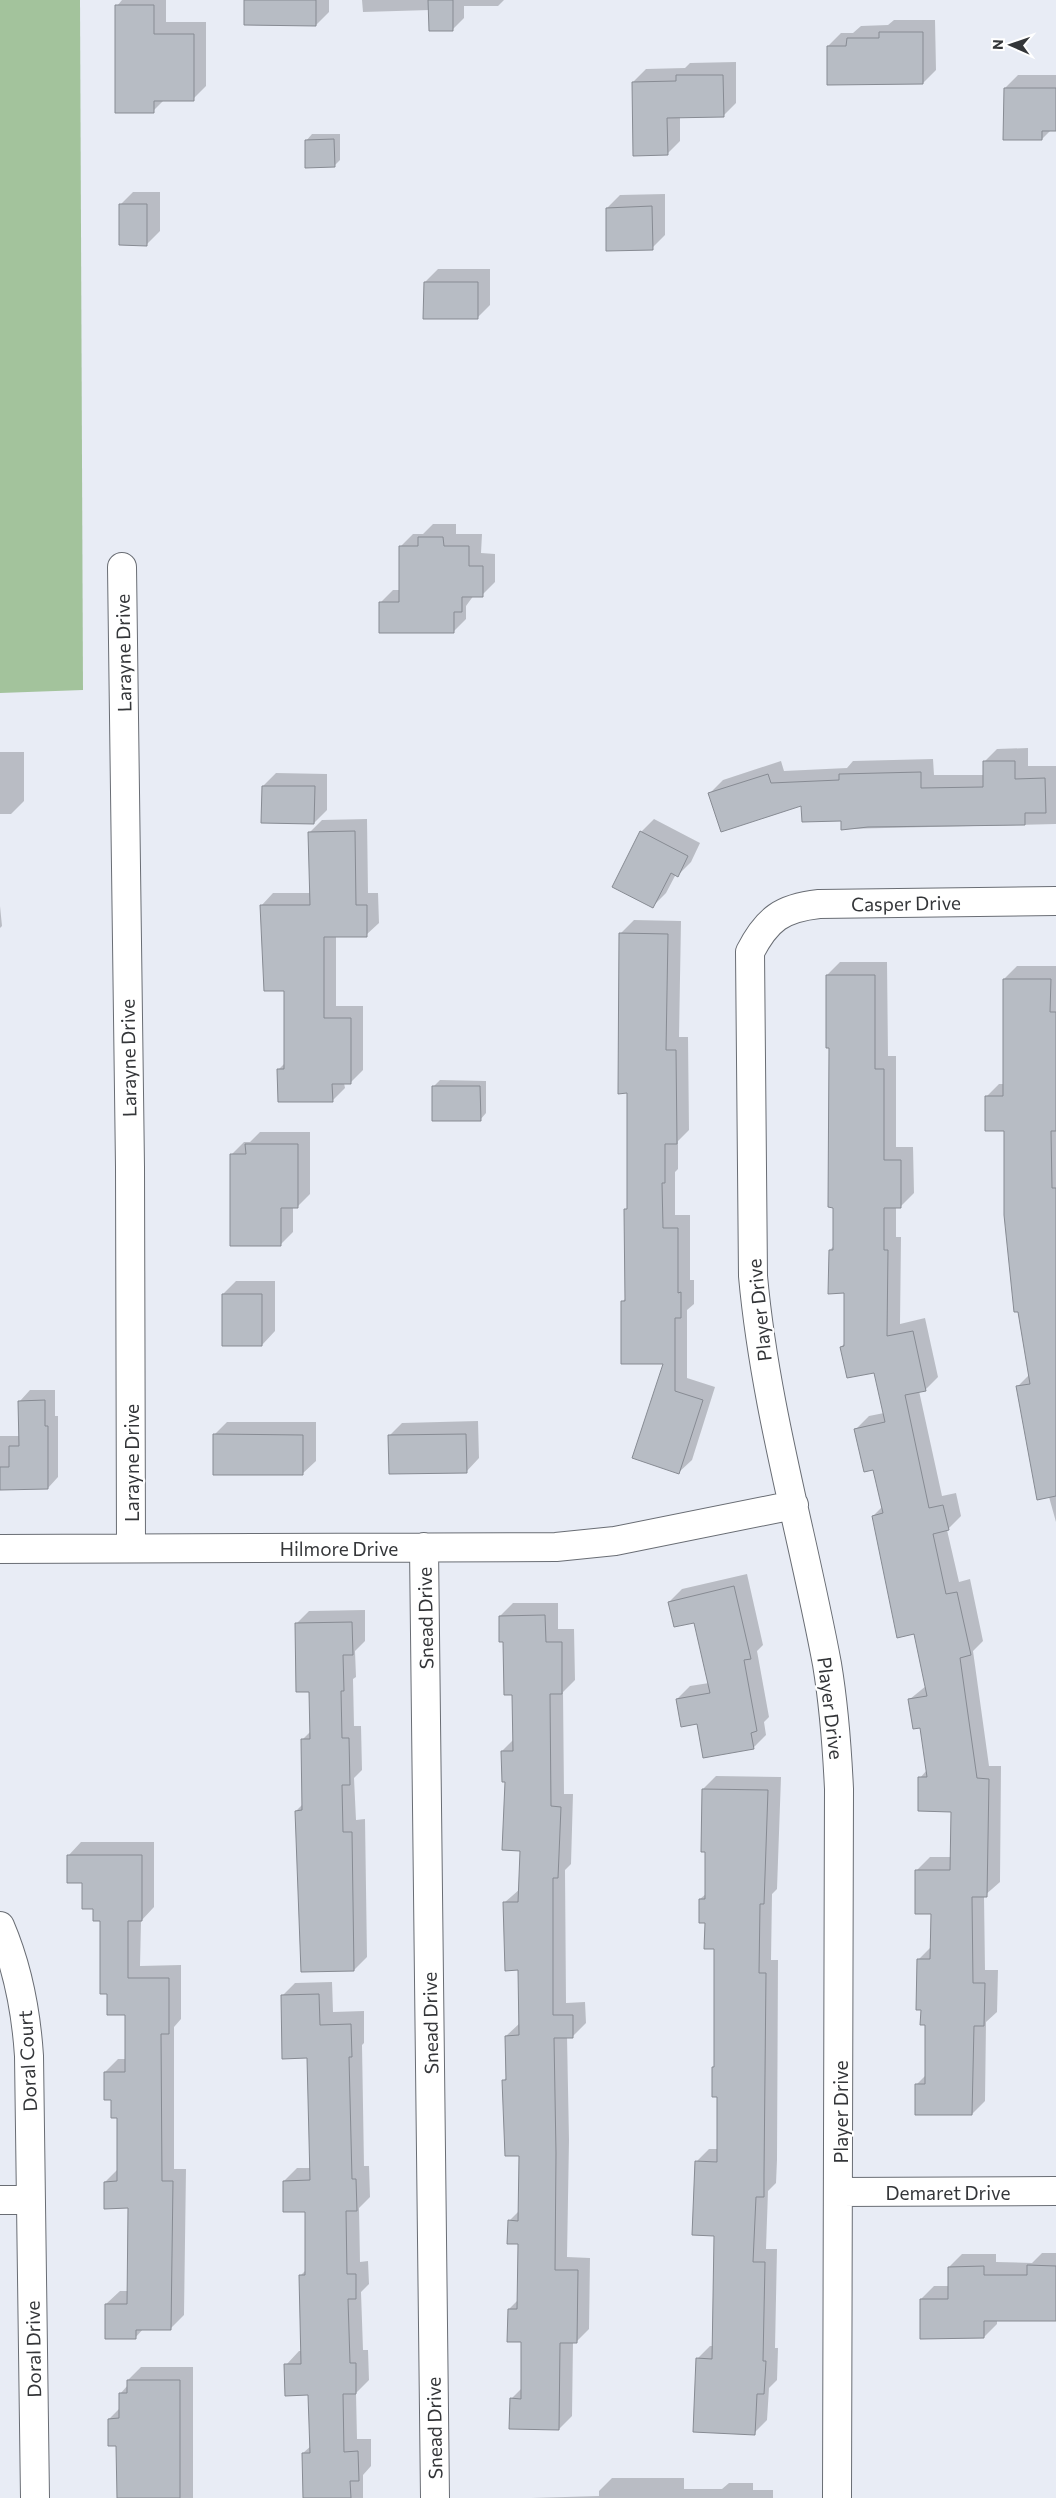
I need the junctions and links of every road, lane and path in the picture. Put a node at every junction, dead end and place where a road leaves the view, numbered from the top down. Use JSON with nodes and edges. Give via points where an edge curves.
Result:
{"nodes":[{"id":1,"x":122,"y":567,"type":"dead end"},
{"id":2,"x":1056,"y":901,"type":"edge"},
{"id":3,"x":764,"y":929,"type":"joint"},
{"id":4,"x":794,"y":1505,"type":"junction"},
{"id":5,"x":424,"y":1547,"type":"junction"},
{"id":6,"x":131,"y":1548,"type":"junction"},
{"id":7,"x":0,"y":1549,"type":"edge"},
{"id":8,"x":0,"y":1926,"type":"edge"},
{"id":9,"x":1056,"y":2191,"type":"edge"},
{"id":10,"x":839,"y":2192,"type":"junction"},
{"id":11,"x":0,"y":2200,"type":"edge"},
{"id":12,"x":31,"y":2200,"type":"junction"},
{"id":13,"x":35,"y":2498,"type":"edge"},
{"id":14,"x":435,"y":2498,"type":"edge"},
{"id":15,"x":837,"y":2498,"type":"edge"}],
"edges":[{"from":1,"to":6,"type":"street","name":"Larayne Drive"},
{"from":2,"to":3,"type":"street","name":"Casper Drive","via":[[798,906],[784,911]]},
{"from":3,"to":4,"type":"street","name":"Player Drive","via":[[750,952],[749,966],[753,1276],[762,1352]]},
{"from":4,"to":5,"type":"street","name":"Hilmore Drive","via":[[615,1541],[556,1546]]},
{"from":4,"to":10,"type":"street","name":"Player Drive","via":[[827,1666],[836,1731],[841,1852]]},
{"from":5,"to":6,"type":"street","name":"Hilmore Drive"},
{"from":5,"to":14,"type":"street","name":"Snead Drive"},
{"from":6,"to":7,"type":"street","name":"Hilmore Drive"},
{"from":8,"to":12,"type":"street","name":"Doral Court","via":[[20,1982],[26,2018]]},
{"from":9,"to":10,"type":"street","name":"Demaret Drive"},
{"from":10,"to":15,"type":"street","name":"Player Drive"},
{"from":11,"to":12,"type":"street"},
{"from":12,"to":13,"type":"street","name":"Doral Drive"}]}
